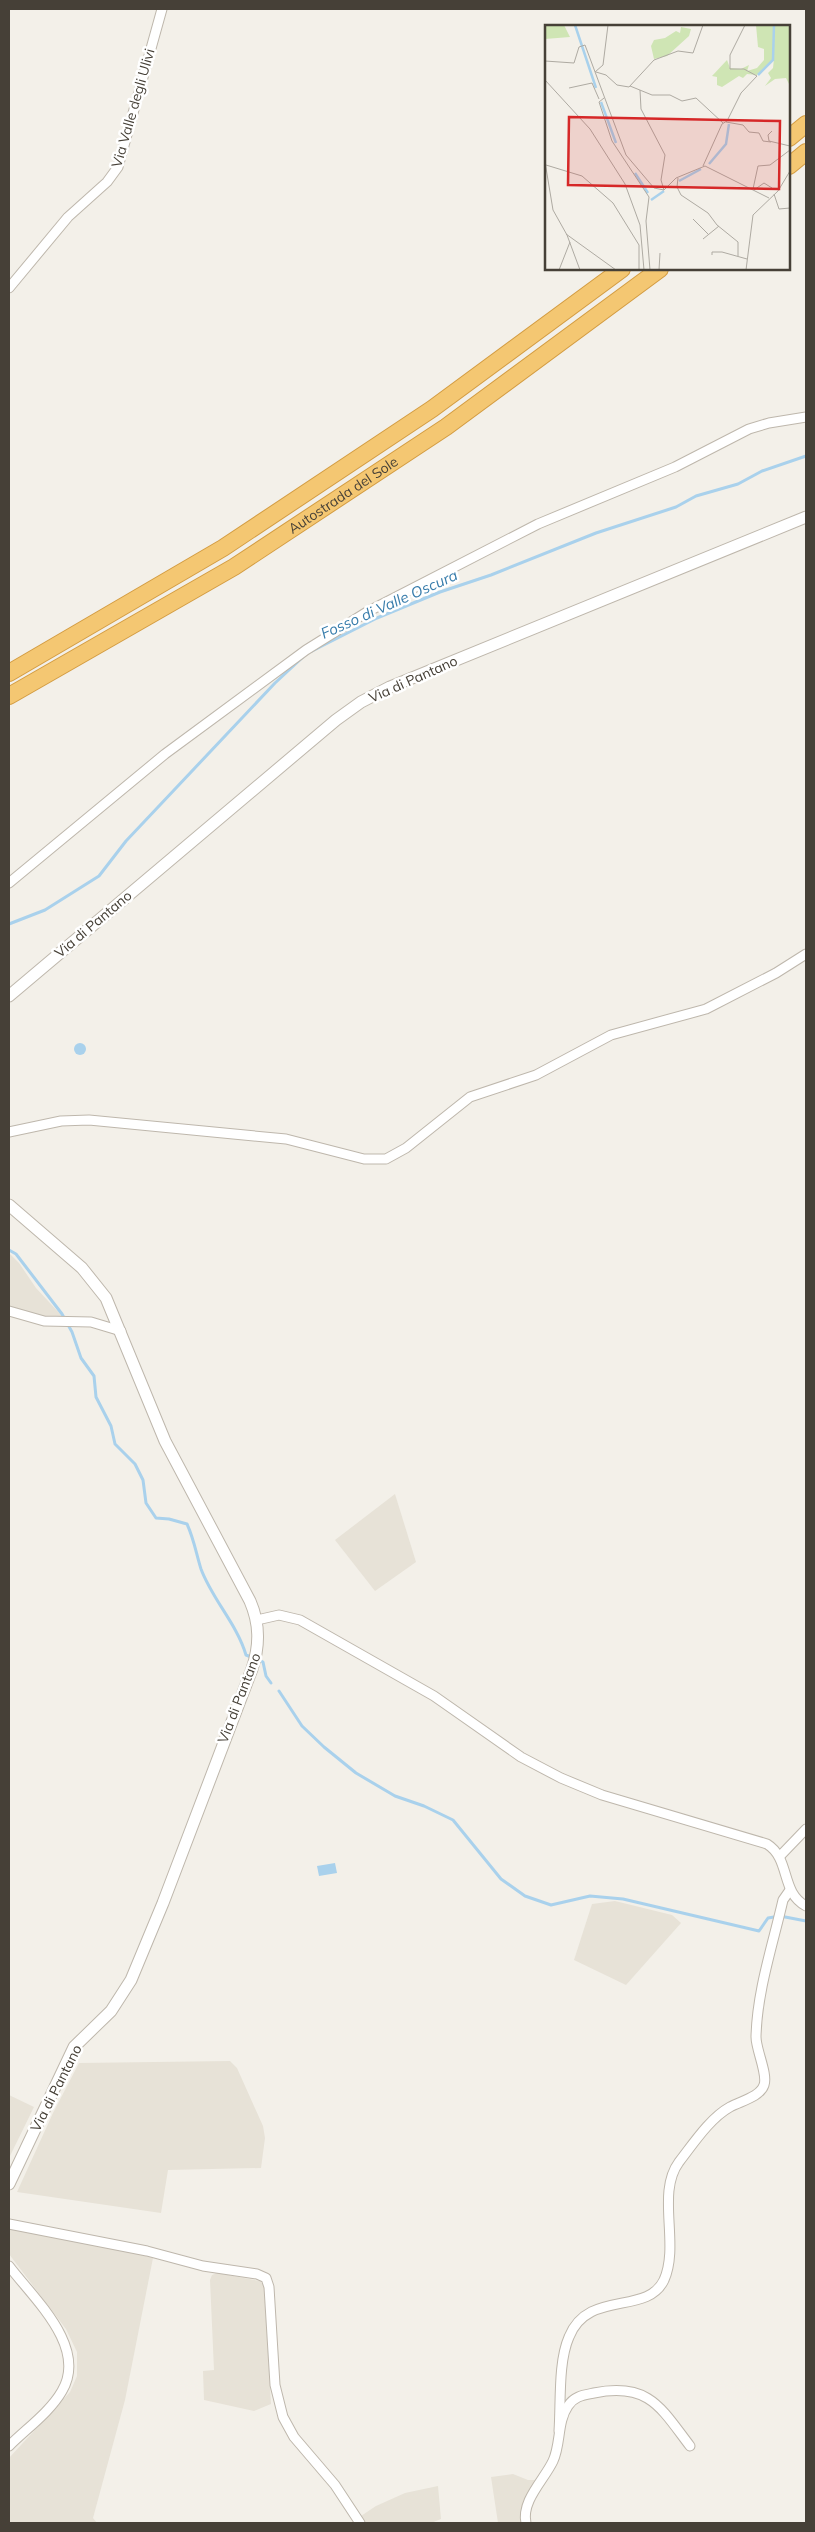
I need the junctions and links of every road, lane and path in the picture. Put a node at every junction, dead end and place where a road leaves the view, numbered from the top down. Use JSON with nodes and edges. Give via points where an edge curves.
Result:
{"nodes":[{"id":1,"x":162,"y":9,"type":"edge"},
{"id":2,"x":806,"y":124,"type":"edge"},
{"id":3,"x":790,"y":137,"type":"edge"},
{"id":4,"x":806,"y":152,"type":"edge"},
{"id":5,"x":790,"y":165,"type":"edge"},
{"id":6,"x":621,"y":270,"type":"edge"},
{"id":7,"x":659,"y":270,"type":"edge"},
{"id":8,"x":9,"y":288,"type":"edge"},
{"id":9,"x":806,"y":417,"type":"edge"},
{"id":10,"x":806,"y":517,"type":"edge"},
{"id":11,"x":9,"y":673,"type":"edge"},
{"id":12,"x":9,"y":696,"type":"edge"},
{"id":13,"x":9,"y":883,"type":"edge"},
{"id":14,"x":806,"y":954,"type":"edge"},
{"id":15,"x":9,"y":996,"type":"edge"},
{"id":16,"x":9,"y":1132,"type":"edge"},
{"id":17,"x":9,"y":1205,"type":"edge"},
{"id":18,"x":9,"y":1311,"type":"edge"},
{"id":19,"x":121,"y":1331,"type":"junction"},
{"id":20,"x":257,"y":1620,"type":"junction"},
{"id":21,"x":806,"y":1829,"type":"edge"},
{"id":22,"x":780,"y":1856,"type":"junction"},
{"id":23,"x":790,"y":1890,"type":"junction"},
{"id":24,"x":806,"y":1906,"type":"edge"},
{"id":25,"x":9,"y":2184,"type":"edge"},
{"id":26,"x":9,"y":2224,"type":"edge"},
{"id":27,"x":9,"y":2266,"type":"edge"},
{"id":28,"x":560,"y":2431,"type":"junction"},
{"id":29,"x":9,"y":2446,"type":"edge"},
{"id":30,"x":690,"y":2446,"type":"dead end"},
{"id":31,"x":360,"y":2523,"type":"edge"},
{"id":32,"x":526,"y":2523,"type":"edge"}],
"edges":[{"from":1,"to":8,"type":"street","name":"Via Valle degli Ulivi","via":[[118,167],[107,182],[68,217]]},
{"from":2,"to":3,"type":"highway"},
{"from":4,"to":5,"type":"highway"},
{"from":6,"to":11,"type":"highway","name":"Autostrada del Sole","via":[[432,409],[231,543]]},
{"from":7,"to":12,"type":"highway","name":"Autostrada del Sole","via":[[446,427],[234,567]]},
{"from":9,"to":13,"type":"street","via":[[749,429],[675,467],[538,524],[367,612],[301,654],[165,754]]},
{"from":10,"to":15,"type":"street","name":"Via di Pantano","via":[[390,687],[361,702]]},
{"from":14,"to":16,"type":"street","via":[[706,1009],[611,1035],[536,1075],[470,1097],[406,1148],[386,1159],[368,1160],[286,1139],[89,1120],[60,1121]]},
{"from":17,"to":19,"type":"street","name":"Via di Pantano","via":[[87,1272],[106,1298]]},
{"from":18,"to":19,"type":"street","via":[[44,1321],[91,1322]]},
{"from":19,"to":20,"type":"street","name":"Via di Pantano","via":[[161,1432]]},
{"from":20,"to":22,"type":"street","via":[[279,1615],[300,1620],[434,1696],[522,1758],[577,1786],[761,1842]]},
{"from":20,"to":25,"type":"street","name":"Via di Pantano","via":[[258,1644],[253,1664],[131,1980],[111,2011],[74,2047]]},
{"from":21,"to":22,"type":"street"},
{"from":22,"to":23,"type":"street"},
{"from":23,"to":24,"type":"street"},
{"from":23,"to":28,"type":"street","via":[[783,1900],[760,2004],[756,2036],[765,2078],[763,2087],[723,2112],[678,2164],[670,2184],[669,2261],[660,2286],[644,2297],[591,2311],[570,2333],[564,2356]]},
{"from":26,"to":31,"type":"street","via":[[137,2249],[203,2266],[260,2274],[266,2278],[280,2410],[294,2437],[335,2485]]},
{"from":27,"to":29,"type":"street","via":[[60,2333],[70,2362],[60,2394]]},
{"from":28,"to":30,"type":"street","via":[[566,2409],[575,2398],[603,2391],[624,2391],[654,2400]]},
{"from":28,"to":32,"type":"street","via":[[554,2458],[529,2503]]}]}
